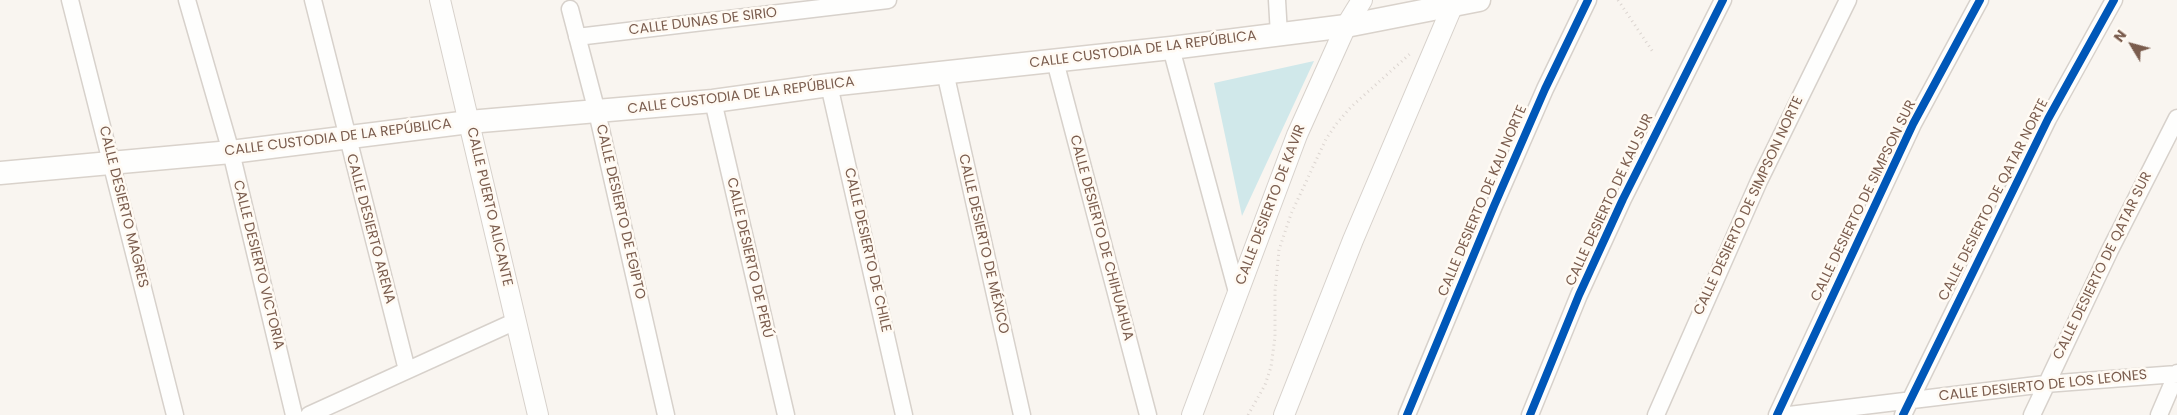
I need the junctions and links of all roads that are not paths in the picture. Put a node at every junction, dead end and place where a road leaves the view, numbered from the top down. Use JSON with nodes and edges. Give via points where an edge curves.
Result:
{"nodes":[{"id":1,"x":70,"y":0,"type":"edge"},
{"id":2,"x":187,"y":0,"type":"edge"},
{"id":3,"x":313,"y":0,"type":"edge"},
{"id":4,"x":440,"y":0,"type":"edge"},
{"id":5,"x":888,"y":0,"type":"edge"},
{"id":6,"x":1277,"y":0,"type":"edge"},
{"id":7,"x":1362,"y":0,"type":"edge"},
{"id":8,"x":1479,"y":0,"type":"edge"},
{"id":9,"x":1588,"y":0,"type":"edge"},
{"id":10,"x":1723,"y":0,"type":"edge"},
{"id":11,"x":1848,"y":0,"type":"edge"},
{"id":12,"x":1980,"y":0,"type":"edge"},
{"id":13,"x":2114,"y":0,"type":"edge"},
{"id":14,"x":1454,"y":3,"type":"edge"},
{"id":15,"x":570,"y":9,"type":"dead end"},
{"id":16,"x":1346,"y":26,"type":"junction"},
{"id":17,"x":1279,"y":34,"type":"junction"},
{"id":18,"x":577,"y":37,"type":"junction"},
{"id":19,"x":1171,"y":48,"type":"junction"},
{"id":20,"x":1054,"y":61,"type":"junction"},
{"id":21,"x":945,"y":72,"type":"junction"},
{"id":22,"x":829,"y":85,"type":"junction"},
{"id":23,"x":713,"y":101,"type":"junction"},
{"id":24,"x":597,"y":112,"type":"junction"},
{"id":25,"x":2177,"y":118,"type":"edge"},
{"id":26,"x":469,"y":122,"type":"junction"},
{"id":27,"x":346,"y":137,"type":"junction"},
{"id":28,"x":231,"y":152,"type":"junction"},
{"id":29,"x":113,"y":164,"type":"junction"},
{"id":30,"x":0,"y":173,"type":"edge"},
{"id":31,"x":1237,"y":292,"type":"junction"},
{"id":32,"x":516,"y":321,"type":"junction"},
{"id":33,"x":408,"y":370,"type":"junction"},
{"id":34,"x":2177,"y":373,"type":"edge"},
{"id":35,"x":2045,"y":384,"type":"junction"},
{"id":36,"x":1909,"y":399,"type":"junction"},
{"id":37,"x":174,"y":415,"type":"edge"},
{"id":38,"x":294,"y":415,"type":"edge"},
{"id":39,"x":309,"y":415,"type":"edge"},
{"id":40,"x":538,"y":415,"type":"edge"},
{"id":41,"x":666,"y":415,"type":"edge"},
{"id":42,"x":786,"y":415,"type":"edge"},
{"id":43,"x":904,"y":415,"type":"edge"},
{"id":44,"x":1022,"y":415,"type":"edge"},
{"id":45,"x":1148,"y":415,"type":"edge"},
{"id":46,"x":1192,"y":415,"type":"edge"},
{"id":47,"x":1284,"y":415,"type":"edge"},
{"id":48,"x":1407,"y":415,"type":"edge"},
{"id":49,"x":1530,"y":415,"type":"edge"},
{"id":50,"x":1656,"y":415,"type":"edge"},
{"id":51,"x":1777,"y":415,"type":"edge"},
{"id":52,"x":1789,"y":415,"type":"edge"},
{"id":53,"x":1903,"y":415,"type":"edge"},
{"id":54,"x":2032,"y":415,"type":"edge"},
{"id":55,"x":2159,"y":415,"type":"edge"}],
"edges":[{"from":1,"to":29,"type":"street","name":"CALLE DESIERTO MAGRES"},
{"from":2,"to":28,"type":"street","name":"CALLE DESIERTO VICTORIA"},
{"from":3,"to":27,"type":"street","name":"CALLE DESIERTO ARENA"},
{"from":4,"to":26,"type":"street","name":"CALLE PUERTO ALICANTE"},
{"from":5,"to":18,"type":"street","name":"CALLE DUNAS DE SIRIO"},
{"from":6,"to":17,"type":"street"},
{"from":7,"to":16,"type":"street","name":"CALLE DESIERTO DE KAVIR"},
{"from":8,"to":14,"type":"main road","name":"CALLE CUSTODIA DE LA REPÚBLICA"},
{"from":9,"to":48,"type":"street","name":"CALLE DESIERTO DE KAU NORTE","via":[[1545,89]]},
{"from":10,"to":49,"type":"street","name":"CALLE DESIERTO DE KAU SUR","via":[[1578,295]]},
{"from":11,"to":50,"type":"street","name":"CALLE DESIERTO DE SIMPSON NORTE","via":[[1758,181]]},
{"from":12,"to":51,"type":"street","name":"CALLE DESIERTO DE SIMPSON SUR","via":[[1913,124]]},
{"from":13,"to":36,"type":"street","name":"CALLE DESIERTO DE QATAR NORTE","via":[[2048,119]]},
{"from":14,"to":16,"type":"main road","name":"CALLE CUSTODIA DE LA REPÚBLICA"},
{"from":14,"to":47,"type":"street","via":[[1353,240]]},
{"from":15,"to":18,"type":"street","name":"CALLE DESIERTO DE EGIPTO"},
{"from":16,"to":17,"type":"main road","name":"CALLE CUSTODIA DE LA REPÚBLICA"},
{"from":16,"to":31,"type":"street","name":"CALLE DESIERTO DE KAVIR","via":[[1296,135]]},
{"from":17,"to":19,"type":"main road","name":"CALLE CUSTODIA DE LA REPÚBLICA"},
{"from":18,"to":24,"type":"street","name":"CALLE DESIERTO DE EGIPTO"},
{"from":19,"to":20,"type":"main road","name":"CALLE CUSTODIA DE LA REPÚBLICA"},
{"from":19,"to":31,"type":"street"},
{"from":20,"to":21,"type":"main road","name":"CALLE CUSTODIA DE LA REPÚBLICA"},
{"from":20,"to":45,"type":"street","name":"CALLE DESIERTO DE CHIHUAHUA"},
{"from":21,"to":22,"type":"main road","name":"CALLE CUSTODIA DE LA REPÚBLICA"},
{"from":21,"to":44,"type":"street","name":"CALLE DESIERTO DE MÉXICO"},
{"from":22,"to":23,"type":"main road","name":"CALLE CUSTODIA DE LA REPÚBLICA"},
{"from":22,"to":43,"type":"street","name":"CALLE DESIERTO DE CHILE"},
{"from":23,"to":24,"type":"main road","name":"CALLE CUSTODIA DE LA REPÚBLICA"},
{"from":23,"to":42,"type":"street","name":"CALLE DESIERTO DE PERÚ"},
{"from":24,"to":26,"type":"main road","name":"CALLE CUSTODIA DE LA REPÚBLICA"},
{"from":24,"to":41,"type":"street","name":"CALLE DESIERTO DE EGIPTO"},
{"from":25,"to":35,"type":"street","name":"CALLE DESIERTO DE QATAR SUR"},
{"from":26,"to":27,"type":"main road","name":"CALLE CUSTODIA DE LA REPÚBLICA"},
{"from":26,"to":32,"type":"street","name":"CALLE PUERTO ALICANTE"},
{"from":27,"to":28,"type":"main road","name":"CALLE CUSTODIA DE LA REPÚBLICA"},
{"from":27,"to":33,"type":"street","name":"CALLE DESIERTO ARENA"},
{"from":28,"to":29,"type":"main road","name":"CALLE CUSTODIA DE LA REPÚBLICA"},
{"from":28,"to":38,"type":"street","name":"CALLE DESIERTO VICTORIA"},
{"from":29,"to":30,"type":"main road","name":"CALLE CUSTODIA DE LA REPÚBLICA"},
{"from":29,"to":37,"type":"street","name":"CALLE DESIERTO MAGRES"},
{"from":31,"to":46,"type":"street","name":"CALLE DESIERTO DE KAVIR"},
{"from":32,"to":33,"type":"street"},
{"from":32,"to":40,"type":"street","name":"CALLE PUERTO ALICANTE"},
{"from":33,"to":39,"type":"street"},
{"from":34,"to":35,"type":"street","name":"CALLE DESIERTO DE LOS LEONES"},
{"from":34,"to":55,"type":"street"},
{"from":35,"to":36,"type":"street","name":"CALLE DESIERTO DE LOS LEONES"},
{"from":35,"to":54,"type":"street","name":"CALLE DESIERTO DE QATAR SUR"},
{"from":36,"to":52,"type":"street","name":"CALLE DESIERTO DE LOS LEONES"},
{"from":36,"to":53,"type":"street","name":"CALLE DESIERTO DE QATAR NORTE"}]}
